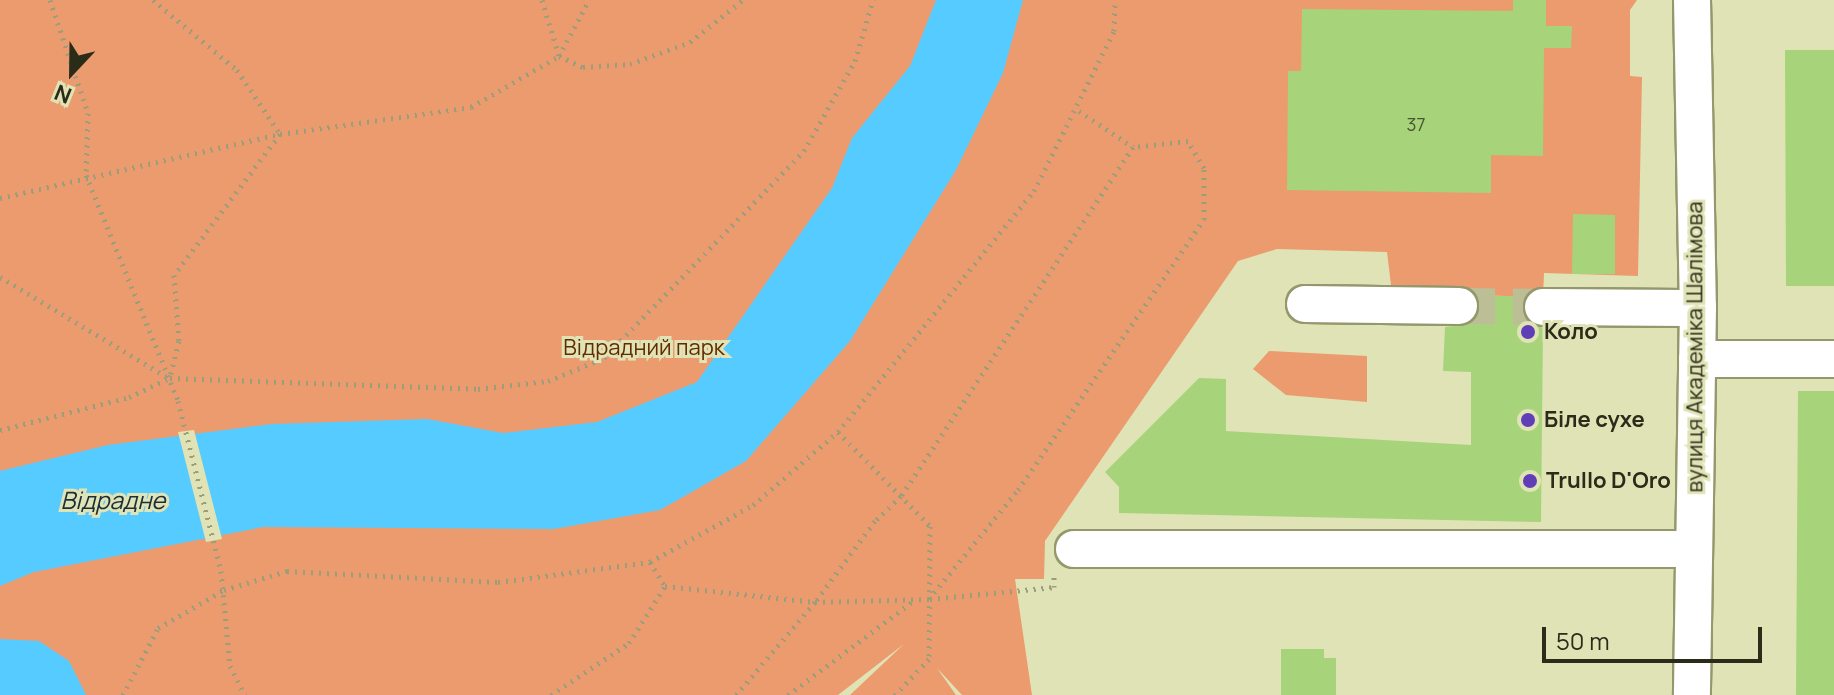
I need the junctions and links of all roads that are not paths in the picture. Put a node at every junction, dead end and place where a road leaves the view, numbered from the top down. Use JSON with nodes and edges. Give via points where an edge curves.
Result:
{"nodes":[{"id":1,"x":1681,"y":0,"type":"edge"},
{"id":2,"x":1692,"y":0,"type":"edge"},
{"id":3,"x":1543,"y":296,"type":"tunnel mouth"},
{"id":4,"x":1305,"y":304,"type":"dead end"},
{"id":5,"x":1459,"y":306,"type":"tunnel mouth"},
{"id":6,"x":1686,"y":308,"type":"junction"},
{"id":7,"x":1697,"y":359,"type":"junction"},
{"id":8,"x":1834,"y":359,"type":"edge"},
{"id":9,"x":1074,"y":549,"type":"dead end"},
{"id":10,"x":1682,"y":549,"type":"junction"},
{"id":11,"x":1680,"y":695,"type":"edge"},
{"id":12,"x":1692,"y":695,"type":"edge"}],
"edges":[{"from":1,"to":6,"type":"street","name":"вулиця Академіка Шалімова"},
{"from":2,"to":7,"type":"street","name":"вулиця Академіка Шалімова"},
{"from":3,"to":6,"type":"street","via":[[1611,307]]},
{"from":4,"to":5,"type":"street"},
{"from":6,"to":10,"type":"street","name":"вулиця Академіка Шалімова"},
{"from":7,"to":8,"type":"street"},
{"from":7,"to":12,"type":"street","name":"вулиця Академіка Шалімова"},
{"from":9,"to":10,"type":"street"},
{"from":10,"to":11,"type":"street","name":"вулиця Академіка Шалімова"}]}
